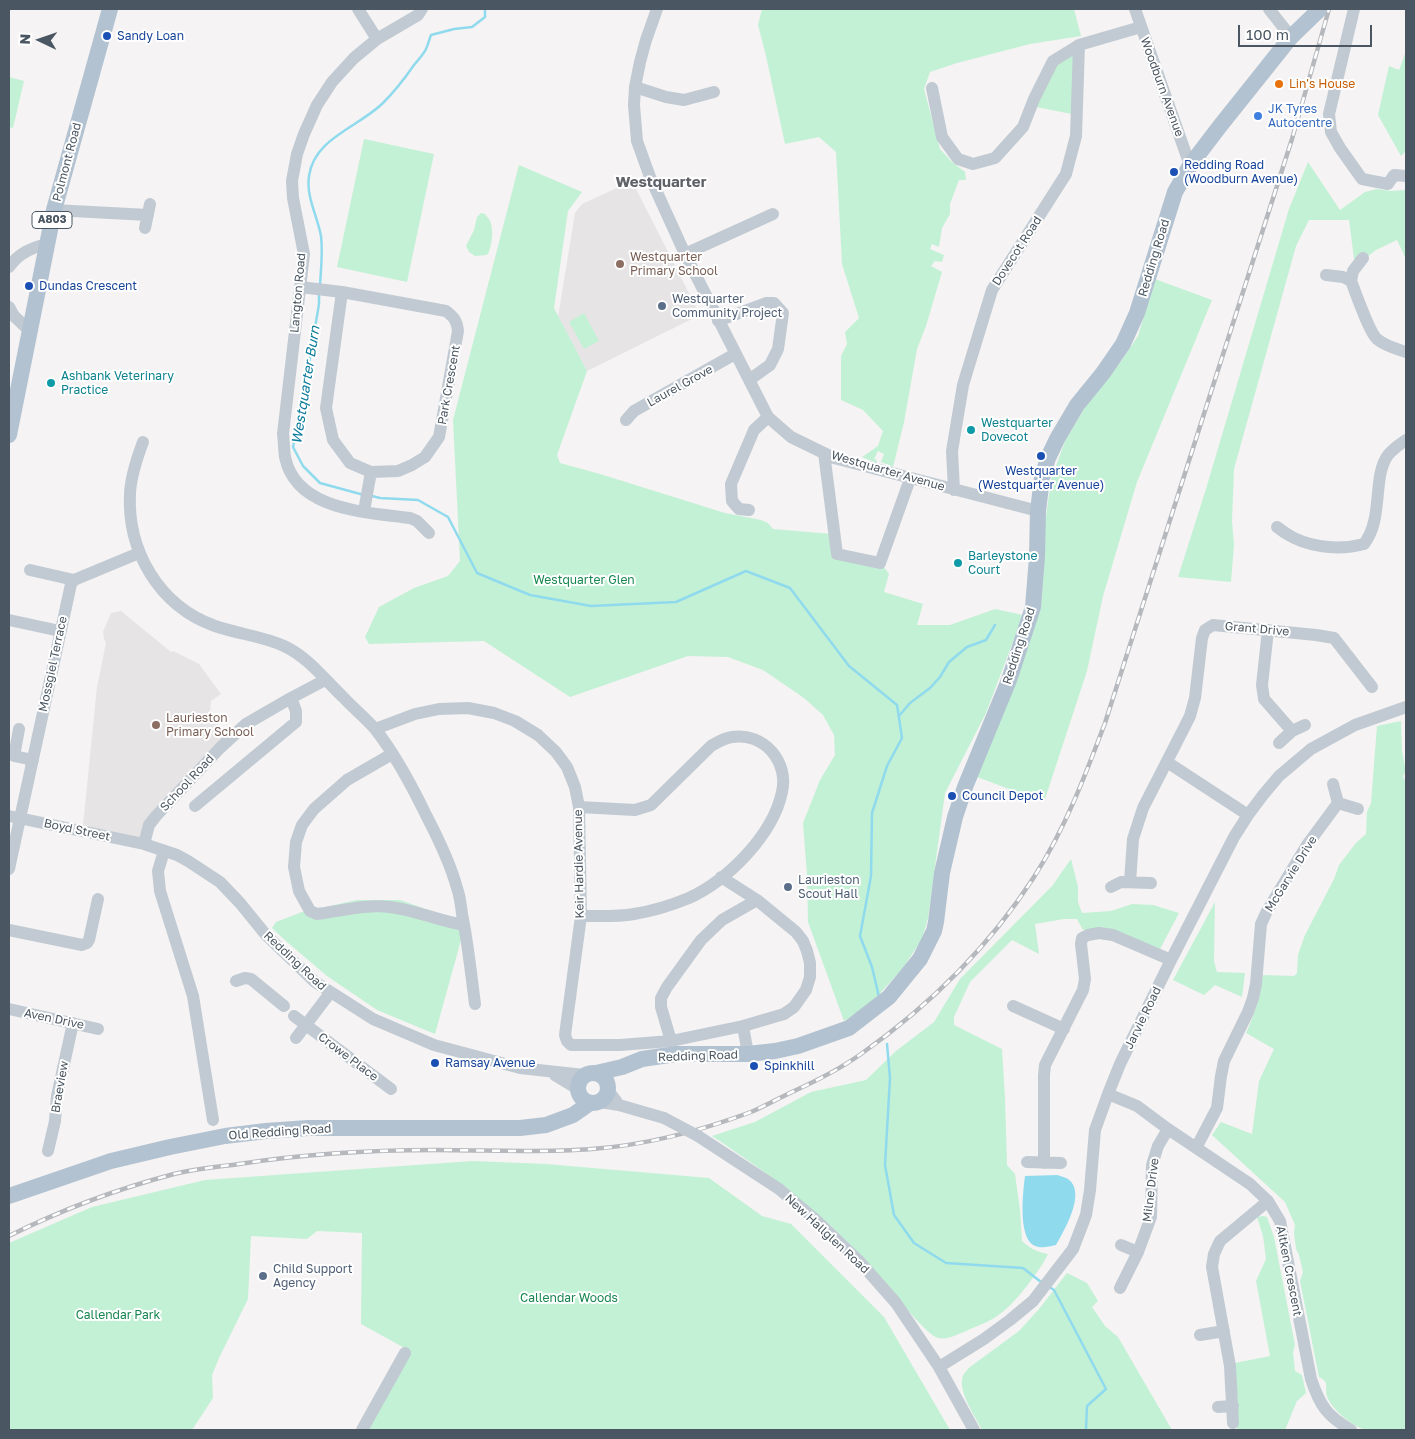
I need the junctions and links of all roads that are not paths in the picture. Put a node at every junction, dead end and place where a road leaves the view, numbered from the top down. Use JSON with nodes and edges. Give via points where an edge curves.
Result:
{"nodes":[{"id":1,"x":110,"y":9,"type":"edge"},
{"id":2,"x":358,"y":9,"type":"edge"},
{"id":3,"x":422,"y":9,"type":"edge"},
{"id":4,"x":657,"y":9,"type":"edge"},
{"id":5,"x":1135,"y":9,"type":"edge"},
{"id":6,"x":1269,"y":9,"type":"edge"},
{"id":7,"x":1320,"y":9,"type":"edge"},
{"id":8,"x":1354,"y":9,"type":"edge"},
{"id":9,"x":1141,"y":26,"type":"junction"},
{"id":10,"x":1291,"y":37,"type":"junction"},
{"id":11,"x":377,"y":39,"type":"junction"},
{"id":12,"x":1079,"y":45,"type":"junction"},
{"id":13,"x":635,"y":87,"type":"junction"},
{"id":14,"x":932,"y":88,"type":"dead end"},
{"id":15,"x":714,"y":92,"type":"dead end"},
{"id":16,"x":1192,"y":164,"type":"junction"},
{"id":17,"x":1406,"y":176,"type":"edge"},
{"id":18,"x":54,"y":210,"type":"junction"},
{"id":19,"x":772,"y":214,"type":"dead end"},
{"id":20,"x":146,"y":228,"type":"dead end"},
{"id":21,"x":47,"y":244,"type":"junction"},
{"id":22,"x":685,"y":254,"type":"junction"},
{"id":23,"x":1362,"y":258,"type":"dead end"},
{"id":24,"x":9,"y":267,"type":"edge"},
{"id":25,"x":1326,"y":275,"type":"dead end"},
{"id":26,"x":1351,"y":281,"type":"junction"},
{"id":27,"x":300,"y":287,"type":"junction"},
{"id":28,"x":342,"y":292,"type":"junction"},
{"id":29,"x":9,"y":307,"type":"edge"},
{"id":30,"x":718,"y":321,"type":"junction"},
{"id":31,"x":30,"y":331,"type":"junction"},
{"id":32,"x":1406,"y":352,"type":"edge"},
{"id":33,"x":736,"y":354,"type":"junction"},
{"id":34,"x":749,"y":380,"type":"junction"},
{"id":35,"x":11,"y":409,"type":"edge"},
{"id":36,"x":768,"y":417,"type":"junction"},
{"id":37,"x":626,"y":420,"type":"dead end"},
{"id":38,"x":9,"y":435,"type":"edge"},
{"id":39,"x":1406,"y":440,"type":"edge"},
{"id":40,"x":143,"y":442,"type":"dead end"},
{"id":41,"x":824,"y":453,"type":"junction"},
{"id":42,"x":371,"y":472,"type":"junction"},
{"id":43,"x":910,"y":479,"type":"junction"},
{"id":44,"x":954,"y":490,"type":"junction"},
{"id":45,"x":366,"y":500,"type":"junction"},
{"id":46,"x":749,"y":510,"type":"dead end"},
{"id":47,"x":1038,"y":511,"type":"junction"},
{"id":48,"x":1277,"y":527,"type":"dead end"},
{"id":49,"x":429,"y":533,"type":"dead end"},
{"id":50,"x":139,"y":553,"type":"junction"},
{"id":51,"x":30,"y":570,"type":"dead end"},
{"id":52,"x":74,"y":580,"type":"junction"},
{"id":53,"x":9,"y":620,"type":"edge"},
{"id":54,"x":1268,"y":630,"type":"junction"},
{"id":55,"x":60,"y":631,"type":"junction"},
{"id":56,"x":326,"y":680,"type":"junction"},
{"id":57,"x":1372,"y":687,"type":"dead end"},
{"id":58,"x":290,"y":698,"type":"junction"},
{"id":59,"x":1406,"y":707,"type":"edge"},
{"id":60,"x":1305,"y":725,"type":"dead end"},
{"id":61,"x":19,"y":729,"type":"dead end"},
{"id":62,"x":375,"y":729,"type":"junction"},
{"id":63,"x":1292,"y":731,"type":"junction"},
{"id":64,"x":1279,"y":743,"type":"dead end"},
{"id":65,"x":392,"y":754,"type":"junction"},
{"id":66,"x":33,"y":760,"type":"junction"},
{"id":67,"x":1167,"y":762,"type":"junction"},
{"id":68,"x":1333,"y":784,"type":"dead end"},
{"id":69,"x":1338,"y":803,"type":"junction"},
{"id":70,"x":195,"y":806,"type":"dead end"},
{"id":71,"x":579,"y":807,"type":"junction"},
{"id":72,"x":1358,"y":809,"type":"dead end"},
{"id":73,"x":1248,"y":815,"type":"junction"},
{"id":74,"x":14,"y":817,"type":"edge"},
{"id":75,"x":144,"y":844,"type":"junction"},
{"id":76,"x":164,"y":851,"type":"junction"},
{"id":77,"x":9,"y":869,"type":"edge"},
{"id":78,"x":721,"y":878,"type":"junction"},
{"id":79,"x":1130,"y":882,"type":"junction"},
{"id":80,"x":1151,"y":884,"type":"dead end"},
{"id":81,"x":1111,"y":887,"type":"dead end"},
{"id":82,"x":98,"y":899,"type":"dead end"},
{"id":83,"x":757,"y":900,"type":"junction"},
{"id":84,"x":581,"y":916,"type":"junction"},
{"id":85,"x":464,"y":925,"type":"junction"},
{"id":86,"x":9,"y":930,"type":"edge"},
{"id":87,"x":1171,"y":960,"type":"junction"},
{"id":88,"x":236,"y":981,"type":"dead end"},
{"id":89,"x":330,"y":993,"type":"junction"},
{"id":90,"x":475,"y":1004,"type":"dead end"},
{"id":91,"x":284,"y":1006,"type":"dead end"},
{"id":92,"x":1013,"y":1006,"type":"dead end"},
{"id":93,"x":9,"y":1009,"type":"edge"},
{"id":94,"x":294,"y":1016,"type":"dead end"},
{"id":95,"x":73,"y":1023,"type":"junction"},
{"id":96,"x":306,"y":1026,"type":"junction"},
{"id":97,"x":742,"y":1026,"type":"junction"},
{"id":98,"x":98,"y":1029,"type":"dead end"},
{"id":99,"x":1064,"y":1029,"type":"junction"},
{"id":100,"x":296,"y":1038,"type":"dead end"},
{"id":101,"x":671,"y":1041,"type":"junction"},
{"id":102,"x":748,"y":1054,"type":"junction"},
{"id":103,"x":391,"y":1089,"type":"dead end"},
{"id":104,"x":593,"y":1089,"type":"junction"},
{"id":105,"x":1108,"y":1094,"type":"junction"},
{"id":106,"x":213,"y":1120,"type":"dead end"},
{"id":107,"x":1168,"y":1130,"type":"junction"},
{"id":108,"x":1196,"y":1148,"type":"junction"},
{"id":109,"x":48,"y":1151,"type":"dead end"},
{"id":110,"x":1026,"y":1162,"type":"dead end"},
{"id":111,"x":1044,"y":1163,"type":"junction"},
{"id":112,"x":1061,"y":1163,"type":"dead end"},
{"id":113,"x":9,"y":1196,"type":"edge"},
{"id":114,"x":1268,"y":1201,"type":"junction"},
{"id":115,"x":1122,"y":1245,"type":"dead end"},
{"id":116,"x":1138,"y":1252,"type":"junction"},
{"id":117,"x":1120,"y":1288,"type":"dead end"},
{"id":118,"x":1224,"y":1331,"type":"junction"},
{"id":119,"x":1200,"y":1335,"type":"dead end"},
{"id":120,"x":405,"y":1353,"type":"dead end"},
{"id":121,"x":939,"y":1367,"type":"junction"},
{"id":122,"x":1233,"y":1406,"type":"junction"},
{"id":123,"x":1218,"y":1407,"type":"dead end"},
{"id":124,"x":1233,"y":1423,"type":"dead end"},
{"id":125,"x":362,"y":1430,"type":"edge"},
{"id":126,"x":974,"y":1430,"type":"edge"},
{"id":127,"x":1351,"y":1430,"type":"edge"}],
"edges":[{"from":1,"to":18,"type":"main road","name":"Polmont Road","number":"A803"},
{"from":2,"to":11,"type":"street"},
{"from":3,"to":11,"type":"street","name":"Langton Road","via":[[418,15]]},
{"from":4,"to":13,"type":"street","name":"Westquarter Avenue"},
{"from":5,"to":9,"type":"street","name":"Woodburn Avenue"},
{"from":6,"to":10,"type":"street"},
{"from":7,"to":10,"type":"main road","name":"Redding Road"},
{"from":8,"to":17,"type":"street","via":[[1326,137],[1340,148],[1370,185],[1388,184],[1394,175]]},
{"from":9,"to":12,"type":"street"},
{"from":9,"to":16,"type":"street","name":"Woodburn Avenue"},
{"from":10,"to":16,"type":"main road","name":"Redding Road"},
{"from":11,"to":27,"type":"street","name":"Langton Road","via":[[332,82],[317,106],[297,154],[292,198],[304,254]]},
{"from":12,"to":14,"type":"street","via":[[1054,61],[1023,127],[996,158],[973,164],[958,159],[942,137]]},
{"from":12,"to":44,"type":"street","name":"Dovecot Road","via":[[1076,136],[1066,174],[992,290],[963,385],[952,451]]},
{"from":13,"to":15,"type":"street","via":[[684,100]]},
{"from":13,"to":22,"type":"street","name":"Westquarter Avenue","via":[[635,128],[640,152]]},
{"from":16,"to":47,"type":"main road","name":"Redding Road","via":[[1175,192],[1137,313],[1123,344],[1077,405],[1048,458]]},
{"from":18,"to":20,"type":"street","via":[[145,214],[149,210]]},
{"from":18,"to":21,"type":"main road","name":"Polmont Road","number":"A803"},
{"from":19,"to":22,"type":"street"},
{"from":21,"to":24,"type":"street","via":[[26,251]]},
{"from":21,"to":31,"type":"main road","name":"Polmont Road","number":"A803"},
{"from":22,"to":30,"type":"street","name":"Westquarter Avenue"},
{"from":23,"to":26,"type":"street","via":[[1353,271]]},
{"from":25,"to":26,"type":"street"},
{"from":26,"to":32,"type":"street","via":[[1377,339]]},
{"from":27,"to":28,"type":"street","name":"Park Crescent"},
{"from":27,"to":45,"type":"street","name":"Langton Road","via":[[284,434],[285,457],[291,472],[315,497],[329,504]]},
{"from":28,"to":42,"type":"street","name":"Park Crescent","via":[[326,408],[333,440],[350,463]]},
{"from":28,"to":42,"type":"street","name":"Park Crescent","via":[[446,311],[457,323],[439,437],[425,457],[412,465],[398,471]]},
{"from":29,"to":31,"type":"street"},
{"from":30,"to":33,"type":"street","name":"Westquarter Avenue"},
{"from":30,"to":34,"type":"street","via":[[766,303],[774,303],[783,313],[778,348],[770,365]]},
{"from":31,"to":35,"type":"main road","name":"Polmont Road","number":"A803"},
{"from":33,"to":34,"type":"street","name":"Westquarter Avenue"},
{"from":33,"to":37,"type":"street","name":"Laurel Grove","via":[[634,411]]},
{"from":34,"to":36,"type":"street","name":"Westquarter Avenue"},
{"from":35,"to":38,"type":"main road","name":"Polmont Road","number":"A803"},
{"from":36,"to":41,"type":"street","name":"Westquarter Avenue","via":[[791,437]]},
{"from":36,"to":46,"type":"street","via":[[754,430],[731,484],[732,501],[739,509]]},
{"from":39,"to":48,"type":"street","via":[[1388,454],[1384,463],[1375,520],[1364,544],[1351,547],[1318,545],[1294,538]]},
{"from":40,"to":50,"type":"street","via":[[130,492],[130,514]]},
{"from":41,"to":43,"type":"street","name":"Westquarter Avenue"},
{"from":41,"to":43,"type":"street","via":[[837,554],[880,563]]},
{"from":42,"to":45,"type":"street"},
{"from":43,"to":44,"type":"street","name":"Westquarter Avenue"},
{"from":44,"to":47,"type":"street","name":"Westquarter Avenue"},
{"from":45,"to":49,"type":"street","name":"Langton Road","via":[[417,521]]},
{"from":47,"to":102,"type":"main road","name":"Redding Road","via":[[1033,607],[1009,680],[964,787],[942,873],[934,931],[920,959],[889,998],[849,1028],[775,1052]]},
{"from":50,"to":52,"type":"street"},
{"from":50,"to":56,"type":"street","via":[[160,589],[186,612],[215,626],[285,647],[302,657]]},
{"from":51,"to":52,"type":"street"},
{"from":52,"to":55,"type":"street","name":"Mossgiel Terrace"},
{"from":53,"to":55,"type":"street"},
{"from":54,"to":57,"type":"street","name":"Grant Drive","via":[[1334,638]]},
{"from":54,"to":63,"type":"street","via":[[1262,685],[1264,699]]},
{"from":54,"to":67,"type":"street","name":"Grant Drive","via":[[1213,625],[1205,630],[1196,698]]},
{"from":55,"to":66,"type":"street","name":"Mossgiel Terrace"},
{"from":56,"to":58,"type":"street","name":"School Road"},
{"from":56,"to":62,"type":"street"},
{"from":58,"to":70,"type":"street","name":"School Road","via":[[296,711],[296,722]]},
{"from":58,"to":75,"type":"street","name":"School Road","via":[[246,724],[220,748],[156,816]]},
{"from":59,"to":73,"type":"street","name":"Jarvie Road","via":[[1355,725],[1311,749],[1279,776]]},
{"from":60,"to":63,"type":"street"},
{"from":61,"to":66,"type":"street","via":[[14,756]]},
{"from":62,"to":65,"type":"street"},
{"from":62,"to":71,"type":"street","name":"Keir Hardie Avenue","via":[[439,709],[468,708],[502,716],[538,735],[556,752],[575,787]]},
{"from":63,"to":64,"type":"street"},
{"from":65,"to":85,"type":"street","via":[[441,843],[458,889]]},
{"from":65,"to":85,"type":"street","via":[[347,780],[314,809],[302,825],[296,842],[294,867],[299,891],[310,912],[317,914],[371,906],[390,907]]},
{"from":66,"to":74,"type":"street","name":"Mossgiel Terrace"},
{"from":67,"to":73,"type":"street"},
{"from":67,"to":79,"type":"street","via":[[1143,808],[1133,838]]},
{"from":68,"to":69,"type":"street"},
{"from":69,"to":72,"type":"street"},
{"from":69,"to":108,"type":"street","name":"McGarvie Drive","via":[[1307,845],[1261,924],[1253,998],[1224,1061],[1218,1108]]},
{"from":71,"to":78,"type":"street","via":[[642,809],[657,800],[711,746],[723,739],[742,736],[761,742],[777,757],[782,767],[782,793],[761,836]]},
{"from":71,"to":84,"type":"street","name":"Keir Hardie Avenue"},
{"from":73,"to":87,"type":"street","name":"Jarvie Road"},
{"from":74,"to":75,"type":"street","name":"Boyd Street"},
{"from":74,"to":77,"type":"street","name":"Mossgiel Terrace"},
{"from":75,"to":76,"type":"street","name":"Redding Road"},
{"from":76,"to":89,"type":"street","name":"Redding Road","via":[[178,855],[220,882],[266,935]]},
{"from":76,"to":106,"type":"street","name":"Old Redding Road","via":[[158,871],[160,891],[193,996]]},
{"from":78,"to":83,"type":"street"},
{"from":78,"to":84,"type":"street","via":[[690,897],[653,910],[633,915]]},
{"from":79,"to":80,"type":"street"},
{"from":79,"to":81,"type":"street"},
{"from":82,"to":86,"type":"street","via":[[90,940],[82,945]]},
{"from":83,"to":97,"type":"street","via":[[803,941],[808,951],[810,977],[801,998],[784,1014]]},
{"from":83,"to":101,"type":"street","via":[[722,920],[708,933],[666,987],[661,1007]]},
{"from":84,"to":101,"type":"street","name":"Keir Hardie Avenue","via":[[565,1036],[567,1041],[571,1045]]},
{"from":85,"to":90,"type":"street"},
{"from":87,"to":99,"type":"street","via":[[1113,934],[1082,938],[1083,990]]},
{"from":87,"to":105,"type":"street","name":"Jarvie Road"},
{"from":88,"to":91,"type":"street","via":[[251,979]]},
{"from":89,"to":96,"type":"street","name":"Crowe Place"},
{"from":89,"to":104,"type":"street","name":"Redding Road","via":[[374,1019],[434,1045],[520,1068],[550,1072]]},
{"from":92,"to":99,"type":"street"},
{"from":93,"to":95,"type":"street","name":"Aven Drive"},
{"from":94,"to":96,"type":"street"},
{"from":95,"to":98,"type":"street","name":"Aven Drive"},
{"from":95,"to":109,"type":"street","name":"Braeview"},
{"from":96,"to":100,"type":"street","name":"Crowe Place"},
{"from":96,"to":103,"type":"street","name":"Crowe Place"},
{"from":97,"to":101,"type":"street"},
{"from":97,"to":102,"type":"street"},
{"from":99,"to":111,"type":"street","via":[[1045,1065]]},
{"from":102,"to":104,"type":"main road","name":"Redding Road","via":[[676,1054],[642,1059],[622,1067]]},
{"from":104,"to":113,"type":"main road","name":"Old Redding Road","via":[[573,1115],[546,1125],[520,1128],[308,1128],[233,1135],[111,1161]]},
{"from":104,"to":121,"type":"street","name":"New Hallglen Road","bridge":true,"via":[[619,1105],[664,1118],[698,1136],[779,1189],[859,1261],[896,1303]]},
{"from":105,"to":107,"type":"street","name":"Aitken Crescent","via":[[1137,1106]]},
{"from":105,"to":121,"type":"street","name":"Jarvie Road","via":[[1095,1130],[1086,1215],[1073,1249],[1033,1301],[998,1330]]},
{"from":107,"to":108,"type":"street","name":"Aitken Crescent"},
{"from":107,"to":116,"type":"street","name":"Milne Drive","via":[[1152,1165],[1151,1217]]},
{"from":108,"to":114,"type":"street","name":"Aitken Crescent","via":[[1250,1184]]},
{"from":110,"to":111,"type":"street"},
{"from":111,"to":112,"type":"street"},
{"from":114,"to":118,"type":"street","via":[[1220,1241],[1214,1254],[1212,1267]]},
{"from":114,"to":127,"type":"street","name":"Aitken Crescent","via":[[1280,1221],[1316,1394],[1322,1407]]},
{"from":115,"to":116,"type":"street"},
{"from":116,"to":117,"type":"street","name":"Milne Drive"},
{"from":118,"to":119,"type":"street"},
{"from":118,"to":122,"type":"street"},
{"from":120,"to":125,"type":"street"},
{"from":121,"to":126,"type":"street","name":"New Hallglen Road"},
{"from":122,"to":123,"type":"street"},
{"from":122,"to":124,"type":"street"}]}
